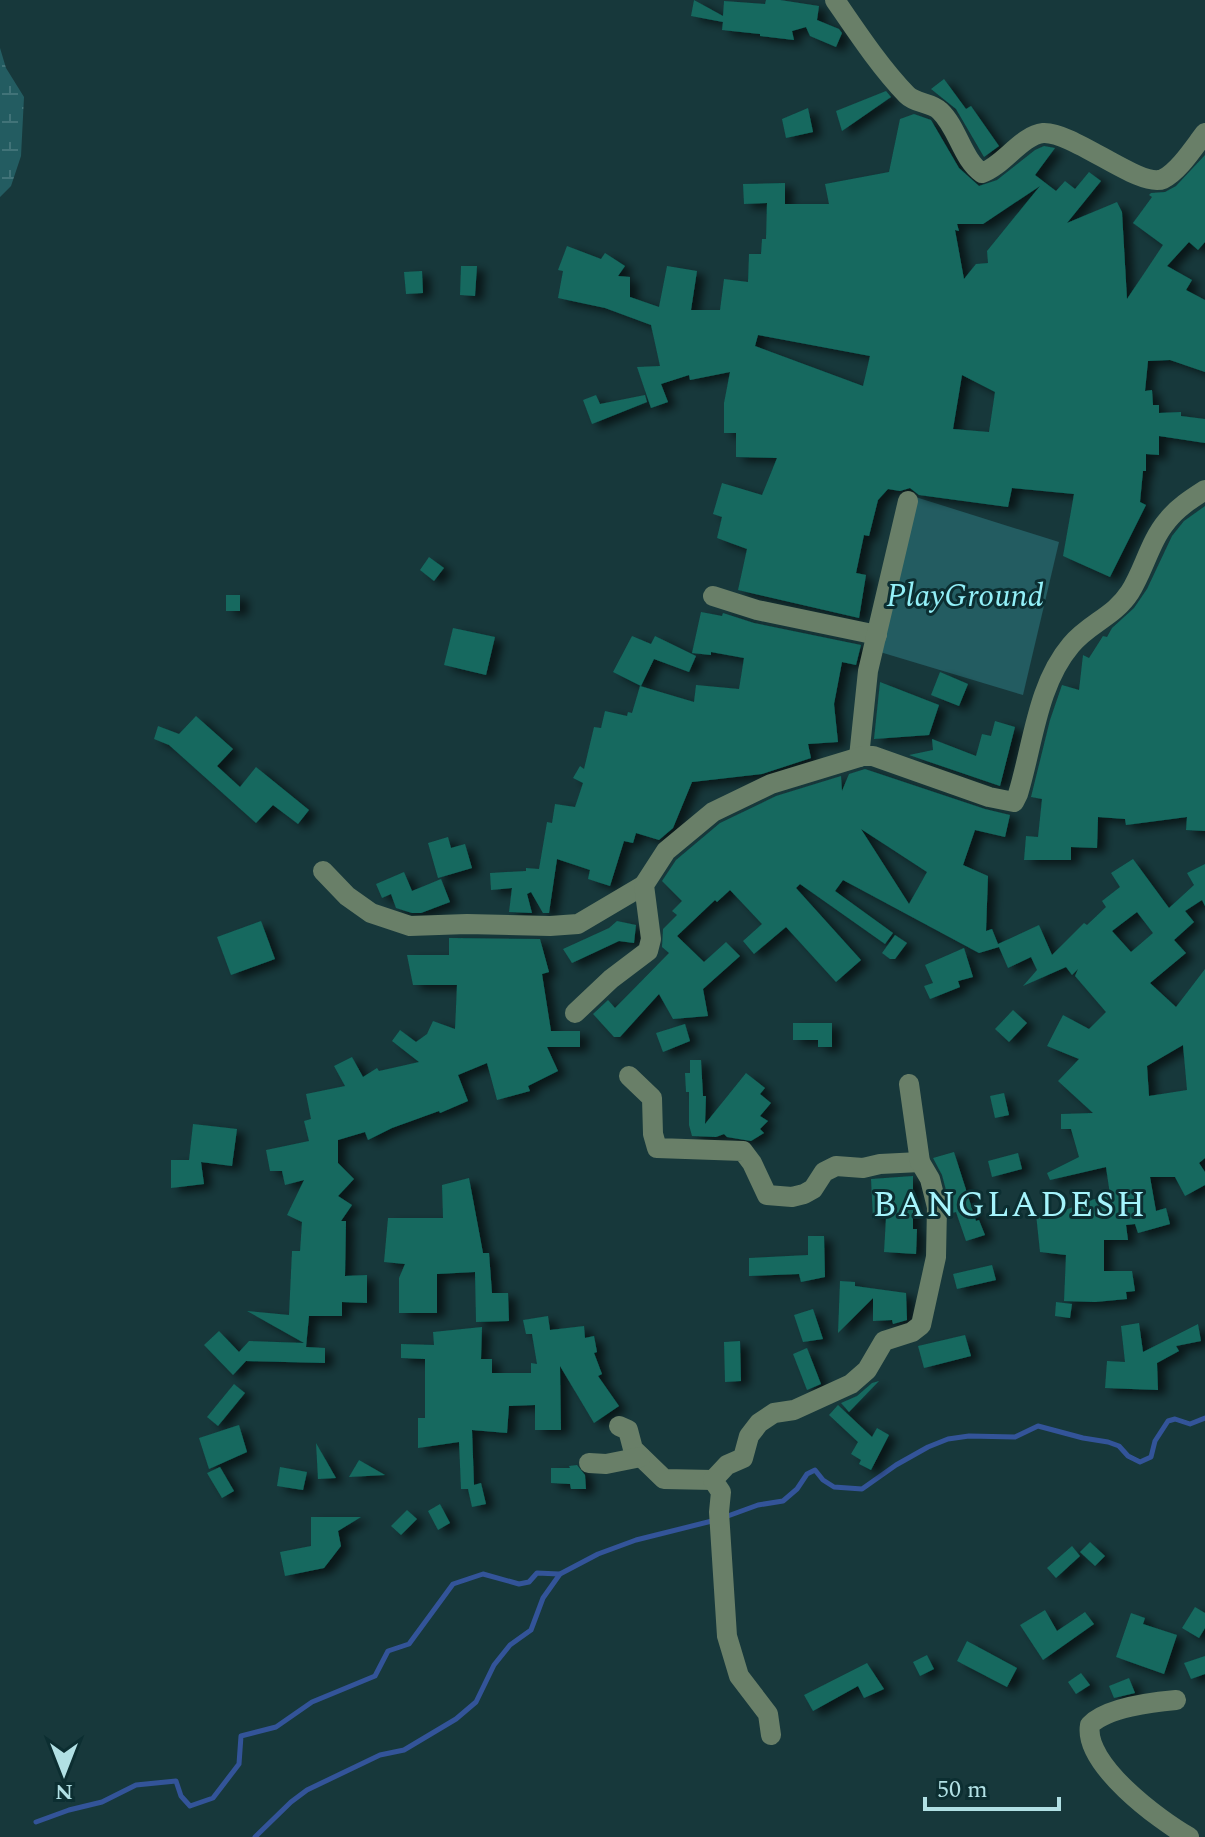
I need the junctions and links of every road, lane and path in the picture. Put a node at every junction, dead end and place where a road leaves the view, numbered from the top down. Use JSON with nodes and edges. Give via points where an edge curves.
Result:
{"nodes":[{"id":1,"x":835,"y":0,"type":"edge"},
{"id":2,"x":1205,"y":133,"type":"edge"},
{"id":3,"x":1205,"y":490,"type":"edge"},
{"id":4,"x":908,"y":501,"type":"dead end"},
{"id":5,"x":713,"y":596,"type":"dead end"},
{"id":6,"x":877,"y":635,"type":"junction"},
{"id":7,"x":859,"y":757,"type":"junction"},
{"id":8,"x":323,"y":871,"type":"dead end"},
{"id":9,"x":644,"y":885,"type":"junction"},
{"id":10,"x":575,"y":1013,"type":"dead end"},
{"id":11,"x":629,"y":1076,"type":"dead end"},
{"id":12,"x":909,"y":1084,"type":"dead end"},
{"id":13,"x":920,"y":1162,"type":"junction"},
{"id":14,"x":619,"y":1426,"type":"dead end"},
{"id":15,"x":641,"y":1457,"type":"junction"},
{"id":16,"x":589,"y":1463,"type":"dead end"},
{"id":17,"x":713,"y":1480,"type":"junction"},
{"id":18,"x":1176,"y":1700,"type":"dead end"},
{"id":19,"x":771,"y":1735,"type":"dead end"},
{"id":20,"x":1189,"y":1837,"type":"edge"}],
"edges":[{"from":1,"to":2,"type":"street","via":[[908,95],[942,113],[982,173],[1033,136],[1049,133],[1157,180],[1173,171]]},
{"from":3,"to":7,"type":"street","via":[[1164,525],[1118,608],[1079,636],[1054,669],[1014,802],[873,756]]},
{"from":4,"to":6,"type":"street"},
{"from":5,"to":6,"type":"street"},
{"from":6,"to":7,"type":"street"},
{"from":7,"to":9,"type":"street","via":[[771,784],[713,812],[666,851]]},
{"from":8,"to":9,"type":"street","via":[[371,913],[410,926],[578,924]]},
{"from":9,"to":10,"type":"street","via":[[648,951]]},
{"from":11,"to":13,"type":"street","via":[[652,1098],[657,1148],[743,1151],[773,1197],[809,1191],[836,1166]]},
{"from":12,"to":13,"type":"street"},
{"from":13,"to":17,"type":"street","via":[[934,1193],[937,1233],[921,1325],[884,1341],[867,1370],[851,1384],[759,1423],[743,1458]]},
{"from":14,"to":15,"type":"street","via":[[628,1430]]},
{"from":15,"to":16,"type":"street"},
{"from":15,"to":17,"type":"street","via":[[664,1479]]},
{"from":17,"to":19,"type":"street","via":[[721,1492],[727,1636],[739,1676],[768,1714]]},
{"from":18,"to":20,"type":"street","via":[[1099,1718],[1089,1731],[1107,1767],[1137,1800]]}]}
